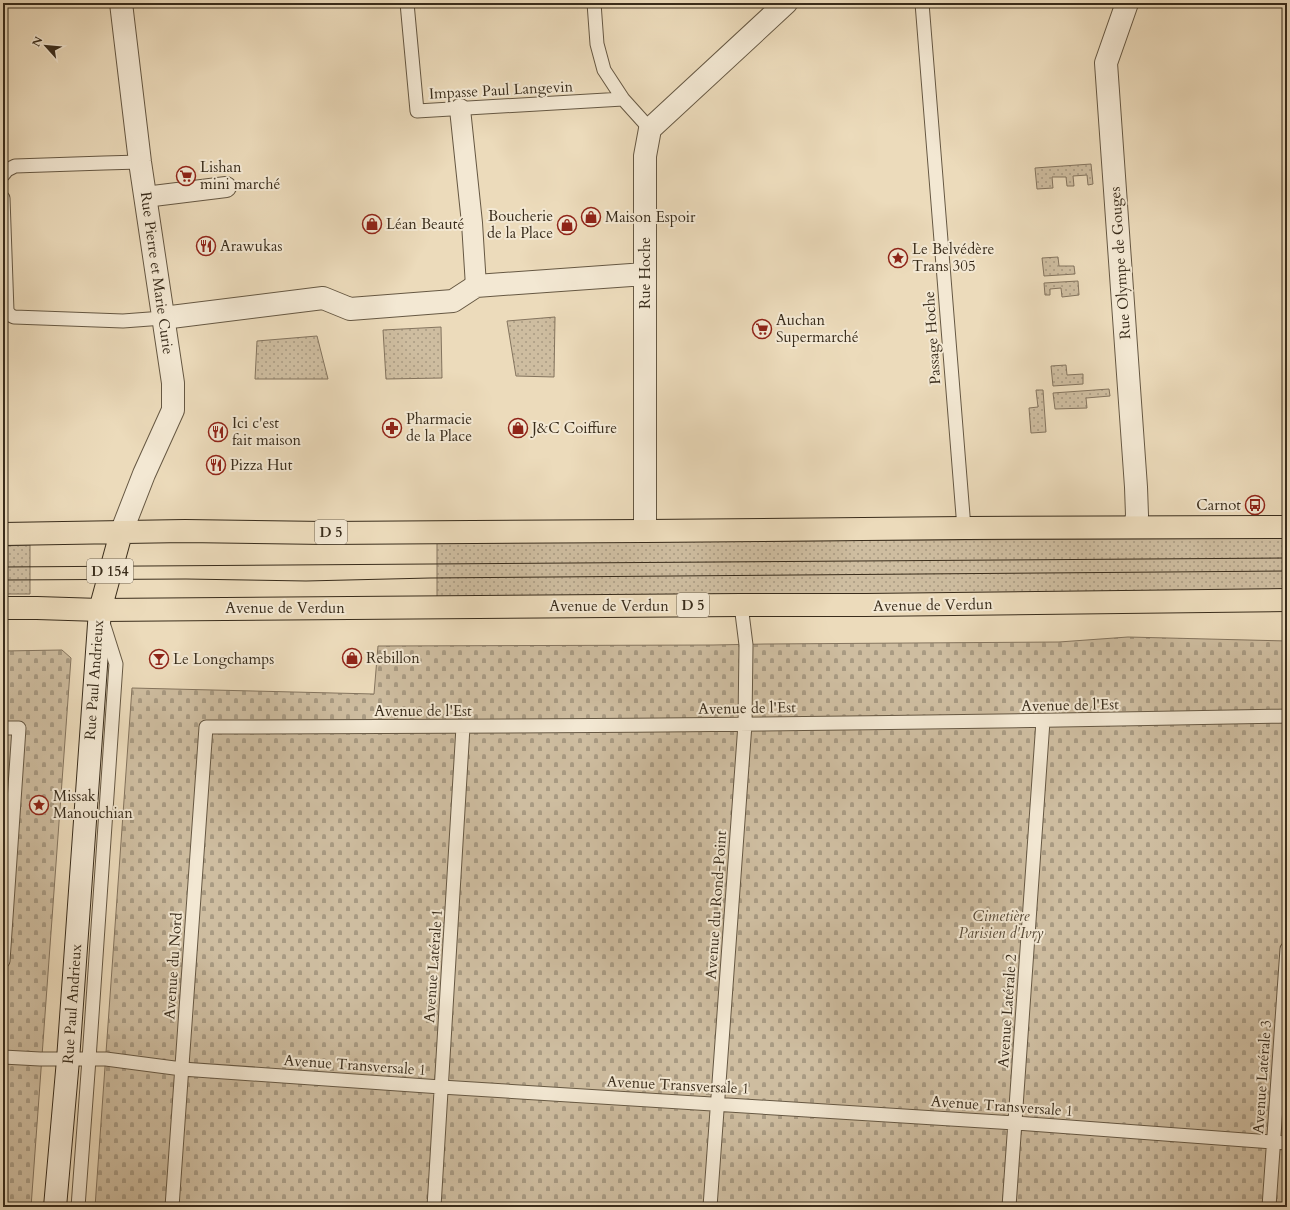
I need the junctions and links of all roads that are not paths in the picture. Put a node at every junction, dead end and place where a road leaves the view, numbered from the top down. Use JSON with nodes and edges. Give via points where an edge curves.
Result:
{"nodes":[{"id":1,"x":121,"y":3,"type":"edge"},
{"id":2,"x":407,"y":3,"type":"edge"},
{"id":3,"x":594,"y":3,"type":"edge"},
{"id":4,"x":786,"y":3,"type":"edge"},
{"id":5,"x":922,"y":3,"type":"edge"},
{"id":6,"x":1127,"y":3,"type":"edge"},
{"id":7,"x":623,"y":99,"type":"junction"},
{"id":8,"x":460,"y":109,"type":"junction"},
{"id":9,"x":650,"y":129,"type":"junction"},
{"id":10,"x":140,"y":162,"type":"junction"},
{"id":11,"x":4,"y":171,"type":"edge"},
{"id":12,"x":226,"y":187,"type":"dead end"},
{"id":13,"x":146,"y":197,"type":"junction"},
{"id":14,"x":3,"y":198,"type":"edge"},
{"id":15,"x":645,"y":274,"type":"junction"},
{"id":16,"x":476,"y":286,"type":"junction"},
{"id":17,"x":163,"y":318,"type":"junction"},
{"id":18,"x":1135,"y":527,"type":"junction"},
{"id":19,"x":1287,"y":527,"type":"edge"},
{"id":20,"x":964,"y":528,"type":"junction"},
{"id":21,"x":645,"y":532,"type":"junction"},
{"id":22,"x":121,"y":533,"type":"junction"},
{"id":23,"x":3,"y":534,"type":"edge"},
{"id":24,"x":1287,"y":600,"type":"edge"},
{"id":25,"x":741,"y":605,"type":"junction"},
{"id":26,"x":3,"y":608,"type":"edge"},
{"id":27,"x":100,"y":610,"type":"junction"},
{"id":28,"x":1287,"y":716,"type":"edge"},
{"id":29,"x":1043,"y":721,"type":"junction"},
{"id":30,"x":745,"y":724,"type":"junction"},
{"id":31,"x":206,"y":727,"type":"joint"},
{"id":32,"x":463,"y":727,"type":"junction"},
{"id":33,"x":3,"y":728,"type":"edge"},
{"id":34,"x":1287,"y":949,"type":"edge"},
{"id":35,"x":3,"y":961,"type":"edge"},
{"id":36,"x":3,"y":1057,"type":"edge"},
{"id":37,"x":79,"y":1060,"type":"junction"},
{"id":38,"x":182,"y":1069,"type":"junction"},
{"id":39,"x":441,"y":1087,"type":"junction"},
{"id":40,"x":718,"y":1104,"type":"junction"},
{"id":41,"x":1015,"y":1123,"type":"junction"},
{"id":42,"x":1273,"y":1142,"type":"junction"},
{"id":43,"x":1287,"y":1143,"type":"edge"},
{"id":44,"x":55,"y":1207,"type":"edge"},
{"id":45,"x":78,"y":1207,"type":"edge"},
{"id":46,"x":172,"y":1207,"type":"edge"},
{"id":47,"x":434,"y":1207,"type":"edge"},
{"id":48,"x":710,"y":1207,"type":"edge"},
{"id":49,"x":1010,"y":1207,"type":"edge"},
{"id":50,"x":1269,"y":1207,"type":"edge"}],
"edges":[{"from":1,"to":10,"type":"street","name":"Rue Pierre et Marie Curie"},
{"from":2,"to":8,"type":"lane","name":"Impasse Paul Langevin","via":[[417,111]]},
{"from":3,"to":7,"type":"lane","via":[[596,44],[604,70]]},
{"from":4,"to":9,"type":"street"},
{"from":5,"to":20,"type":"lane","name":"Passage Hoche"},
{"from":6,"to":18,"type":"street","name":"Rue Olympe de Gouges","via":[[1106,63],[1136,487]]},
{"from":7,"to":8,"type":"lane","name":"Impasse Paul Langevin"},
{"from":7,"to":9,"type":"lane"},
{"from":8,"to":16,"type":"street"},
{"from":9,"to":15,"type":"street","name":"Rue Hoche","via":[[645,156]]},
{"from":10,"to":11,"type":"lane","via":[[15,166]]},
{"from":10,"to":13,"type":"street","name":"Rue Pierre et Marie Curie"},
{"from":12,"to":13,"type":"street"},
{"from":13,"to":17,"type":"street","name":"Rue Pierre et Marie Curie"},
{"from":14,"to":17,"type":"lane","via":[[7,311],[14,318],[123,321]]},
{"from":15,"to":16,"type":"street"},
{"from":15,"to":21,"type":"street","name":"Rue Hoche"},
{"from":16,"to":17,"type":"street","via":[[453,301],[350,309],[323,298]]},
{"from":17,"to":22,"type":"street","name":"Rue Pierre et Marie Curie","via":[[173,383],[172,410]]},
{"from":18,"to":19,"type":"main road","number":"D 5"},
{"from":18,"to":20,"type":"main road","number":"D 5"},
{"from":20,"to":21,"type":"main road","number":"D 5"},
{"from":21,"to":22,"type":"main road","number":"D 5"},
{"from":22,"to":23,"type":"main road","number":"D 5"},
{"from":22,"to":27,"type":"main road","number":"D 154"},
{"from":24,"to":25,"type":"main road","name":"Avenue de Verdun","number":"D 5"},
{"from":25,"to":27,"type":"main road","name":"Avenue de Verdun","number":"D 5"},
{"from":25,"to":30,"type":"lane","name":"Avenue du Rond-Point","via":[[746,645]]},
{"from":26,"to":27,"type":"main road","name":"Avenue de Verdun","number":"D 5"},
{"from":27,"to":37,"type":"street","name":"Rue Paul Andrieux","number":"D 154","via":[[83,835]]},
{"from":28,"to":29,"type":"lane","name":"Avenue de l'Est"},
{"from":29,"to":30,"type":"lane","name":"Avenue de l'Est"},
{"from":29,"to":41,"type":"lane","name":"Avenue Latérale 2"},
{"from":30,"to":32,"type":"lane","name":"Avenue de l'Est"},
{"from":30,"to":40,"type":"lane","name":"Avenue du Rond-Point"},
{"from":31,"to":32,"type":"lane","name":"Avenue de l'Est"},
{"from":31,"to":38,"type":"lane","name":"Avenue du Nord"},
{"from":32,"to":39,"type":"lane","name":"Avenue Latérale 1"},
{"from":33,"to":35,"type":"lane","via":[[20,728]]},
{"from":34,"to":42,"type":"lane","name":"Avenue Latérale 3"},
{"from":36,"to":37,"type":"lane","name":"Avenue Transversale 1"},
{"from":37,"to":38,"type":"lane","name":"Avenue Transversale 1","via":[[106,1059]]},
{"from":37,"to":44,"type":"street","name":"Rue Paul Andrieux","number":"D 154"},
{"from":37,"to":45,"type":"lane","name":"Rue Paul Andrieux"},
{"from":38,"to":39,"type":"lane","name":"Avenue Transversale 1"},
{"from":38,"to":46,"type":"lane","name":"Avenue du Nord"},
{"from":39,"to":40,"type":"lane","name":"Avenue Transversale 1"},
{"from":39,"to":47,"type":"lane","name":"Avenue Latérale 1"},
{"from":40,"to":41,"type":"lane","name":"Avenue Transversale 1"},
{"from":40,"to":48,"type":"lane","name":"Avenue du Rond-Point"},
{"from":41,"to":42,"type":"lane","name":"Avenue Transversale 1"},
{"from":41,"to":49,"type":"lane","name":"Avenue Latérale 2"},
{"from":42,"to":43,"type":"lane","name":"Avenue Transversale 1"},
{"from":42,"to":50,"type":"lane","name":"Avenue Latérale 3"}]}
